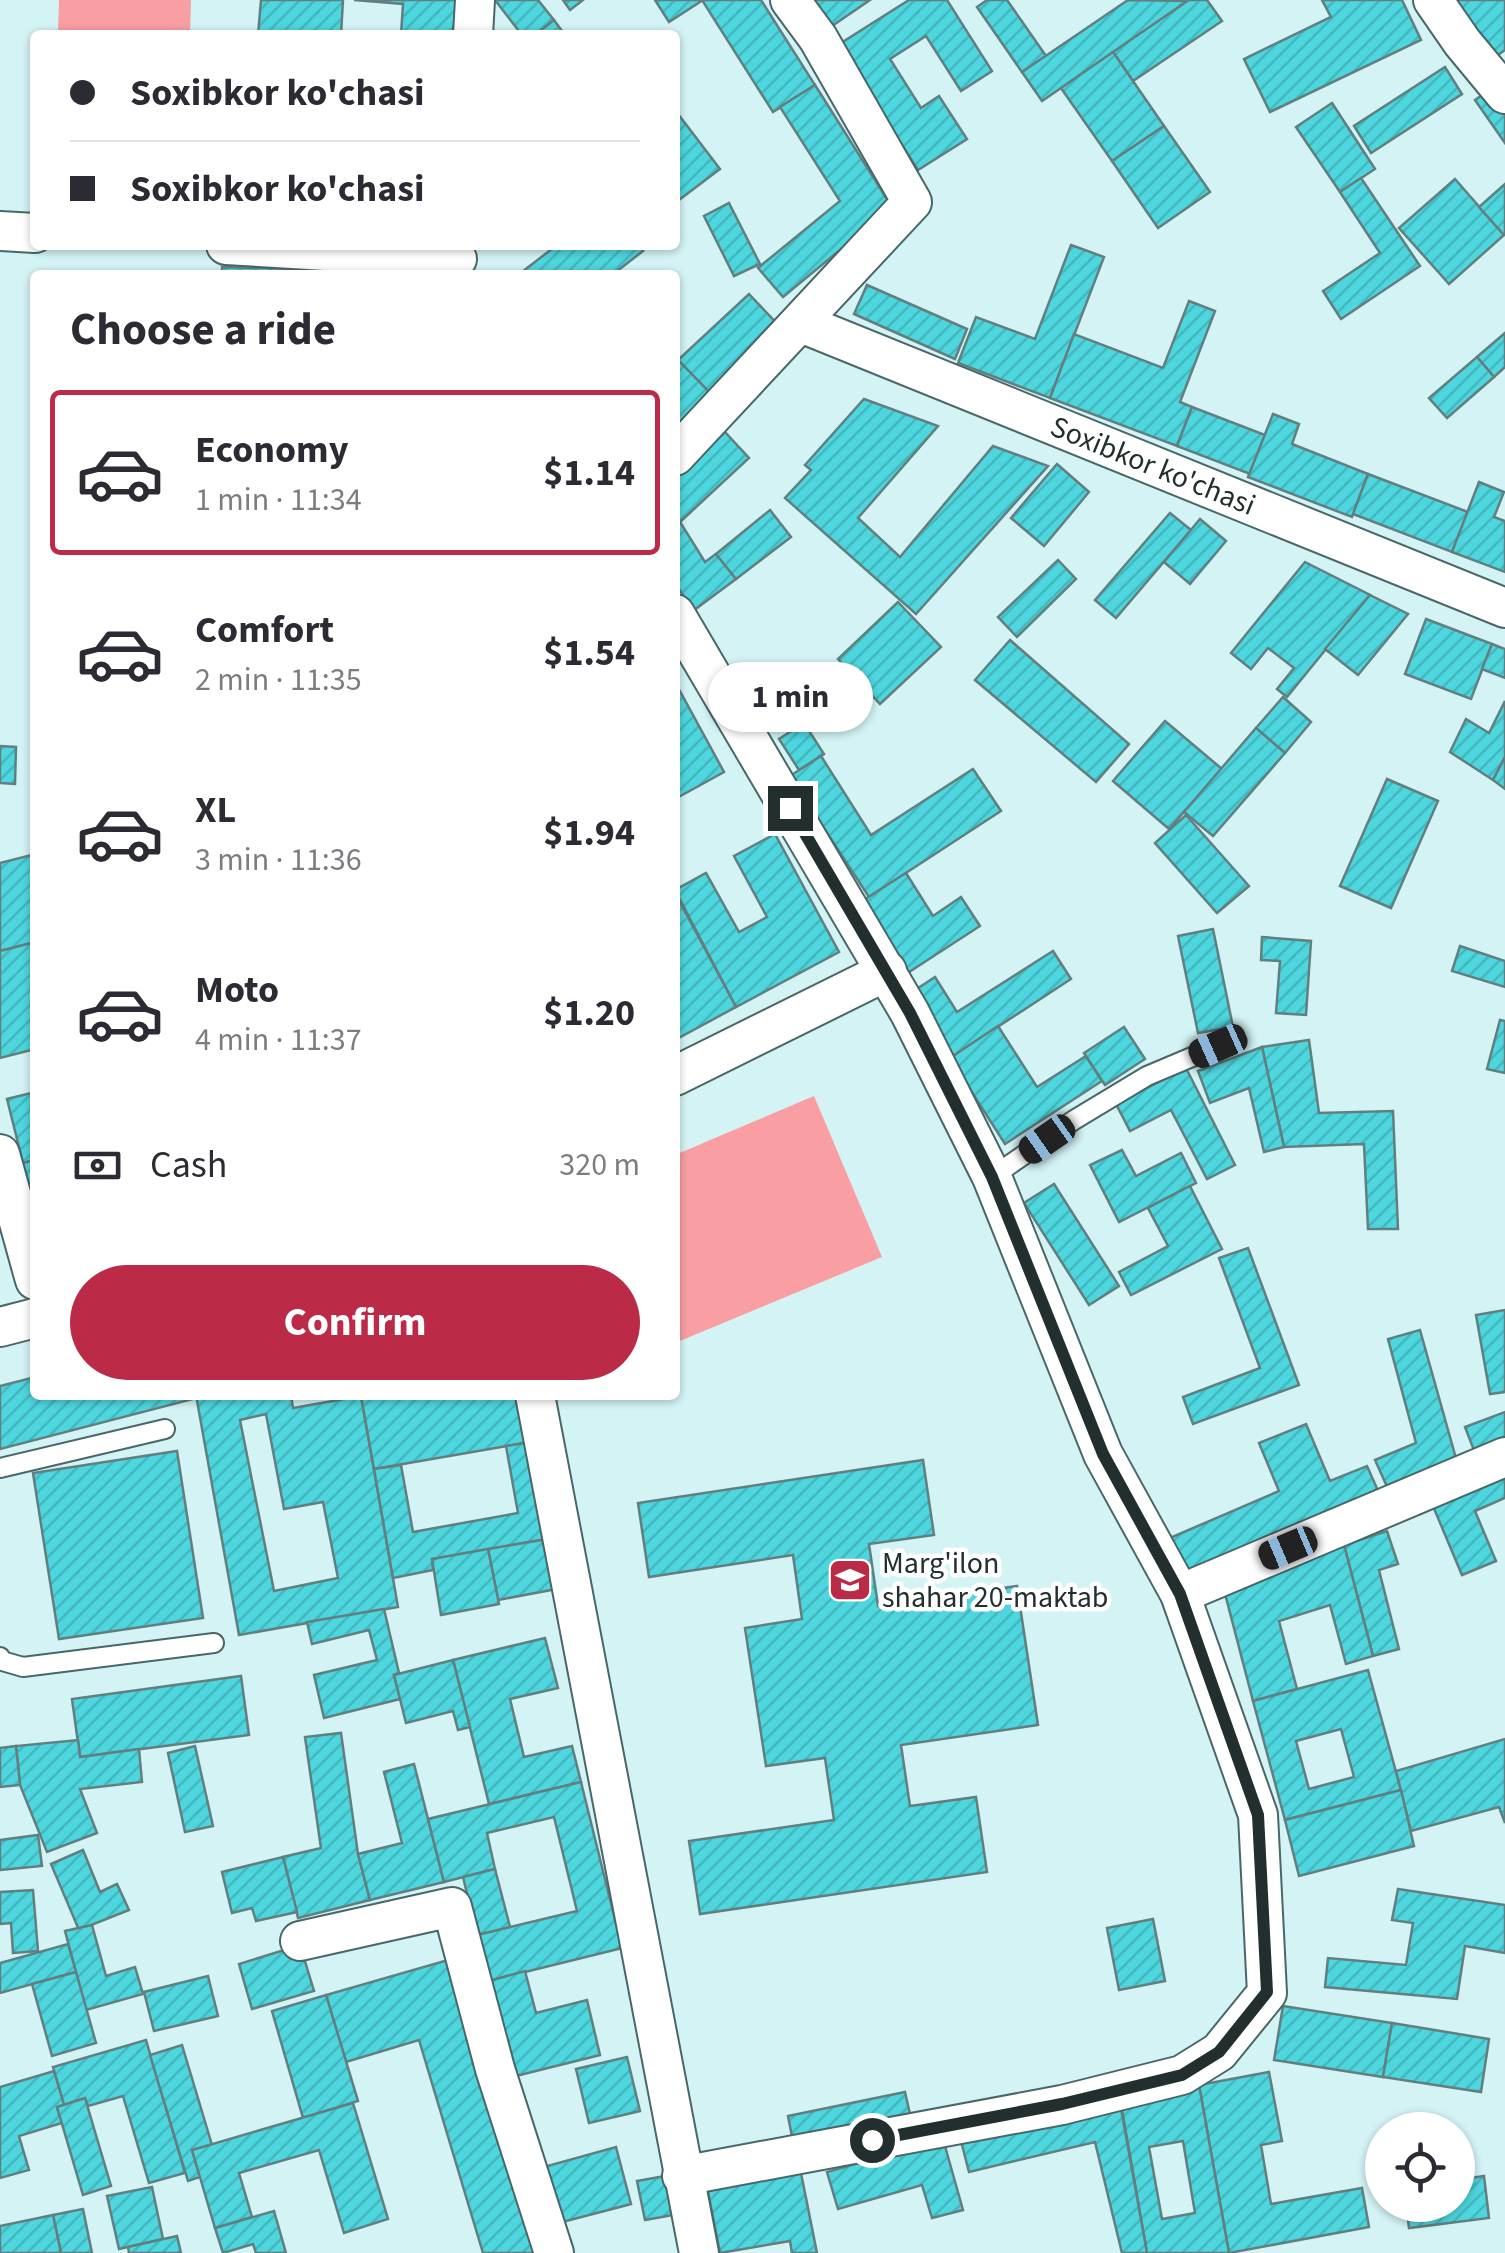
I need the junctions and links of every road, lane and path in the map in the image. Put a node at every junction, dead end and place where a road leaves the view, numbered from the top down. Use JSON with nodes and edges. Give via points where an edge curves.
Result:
{"nodes":[{"id":1,"x":475,"y":0,"type":"edge"},
{"id":2,"x":790,"y":0,"type":"edge"},
{"id":3,"x":1433,"y":0,"type":"edge"},
{"id":4,"x":472,"y":30,"type":"edge"},
{"id":5,"x":1505,"y":94,"type":"edge"},
{"id":6,"x":0,"y":231,"type":"edge"},
{"id":7,"x":30,"y":233,"type":"edge"},
{"id":8,"x":303,"y":250,"type":"edge"},
{"id":9,"x":458,"y":260,"type":"edge"},
{"id":10,"x":801,"y":324,"type":"junction"},
{"id":11,"x":680,"y":451,"type":"edge"},
{"id":12,"x":1505,"y":608,"type":"edge"},
{"id":13,"x":680,"y":622,"type":"edge"},
{"id":14,"x":887,"y":970,"type":"junction"},
{"id":15,"x":1218,"y":1046,"type":"dead end"},
{"id":16,"x":680,"y":1074,"type":"edge"},
{"id":17,"x":0,"y":1154,"type":"edge"},
{"id":18,"x":992,"y":1177,"type":"junction"},
{"id":19,"x":30,"y":1262,"type":"edge"},
{"id":20,"x":30,"y":1319,"type":"edge"},
{"id":21,"x":0,"y":1327,"type":"edge"},
{"id":22,"x":536,"y":1400,"type":"edge"},
{"id":23,"x":165,"y":1429,"type":"dead end"},
{"id":24,"x":1505,"y":1458,"type":"edge"},
{"id":25,"x":0,"y":1468,"type":"edge"},
{"id":26,"x":1180,"y":1594,"type":"junction"},
{"id":27,"x":214,"y":1643,"type":"dead end"},
{"id":28,"x":0,"y":1656,"type":"edge"},
{"id":29,"x":300,"y":1940,"type":"dead end"},
{"id":30,"x":682,"y":2176,"type":"junction"},
{"id":31,"x":554,"y":2253,"type":"edge"},
{"id":32,"x":699,"y":2253,"type":"edge"}],
"edges":[{"from":1,"to":4,"type":"street"},
{"from":2,"to":10,"type":"street","via":[[912,202]]},
{"from":3,"to":5,"type":"street"},
{"from":6,"to":7,"type":"street"},
{"from":8,"to":9,"type":"street"},
{"from":10,"to":11,"type":"street"},
{"from":10,"to":12,"type":"street","name":"Soxibkor ko'chasi"},
{"from":13,"to":14,"type":"street"},
{"from":14,"to":16,"type":"street"},
{"from":14,"to":18,"type":"street"},
{"from":15,"to":18,"type":"lane","via":[[1132,1085]]},
{"from":17,"to":19,"type":"street"},
{"from":18,"to":26,"type":"street","via":[[1103,1454]]},
{"from":20,"to":21,"type":"street"},
{"from":22,"to":30,"type":"street"},
{"from":23,"to":25,"type":"lane"},
{"from":24,"to":26,"type":"street"},
{"from":26,"to":30,"type":"street","via":[[1258,1815],[1267,1992],[1219,2052],[1182,2075],[1062,2104]]},
{"from":27,"to":28,"type":"lane","via":[[23,1667]]},
{"from":29,"to":31,"type":"street","via":[[452,1907]]},
{"from":30,"to":32,"type":"street"}]}
